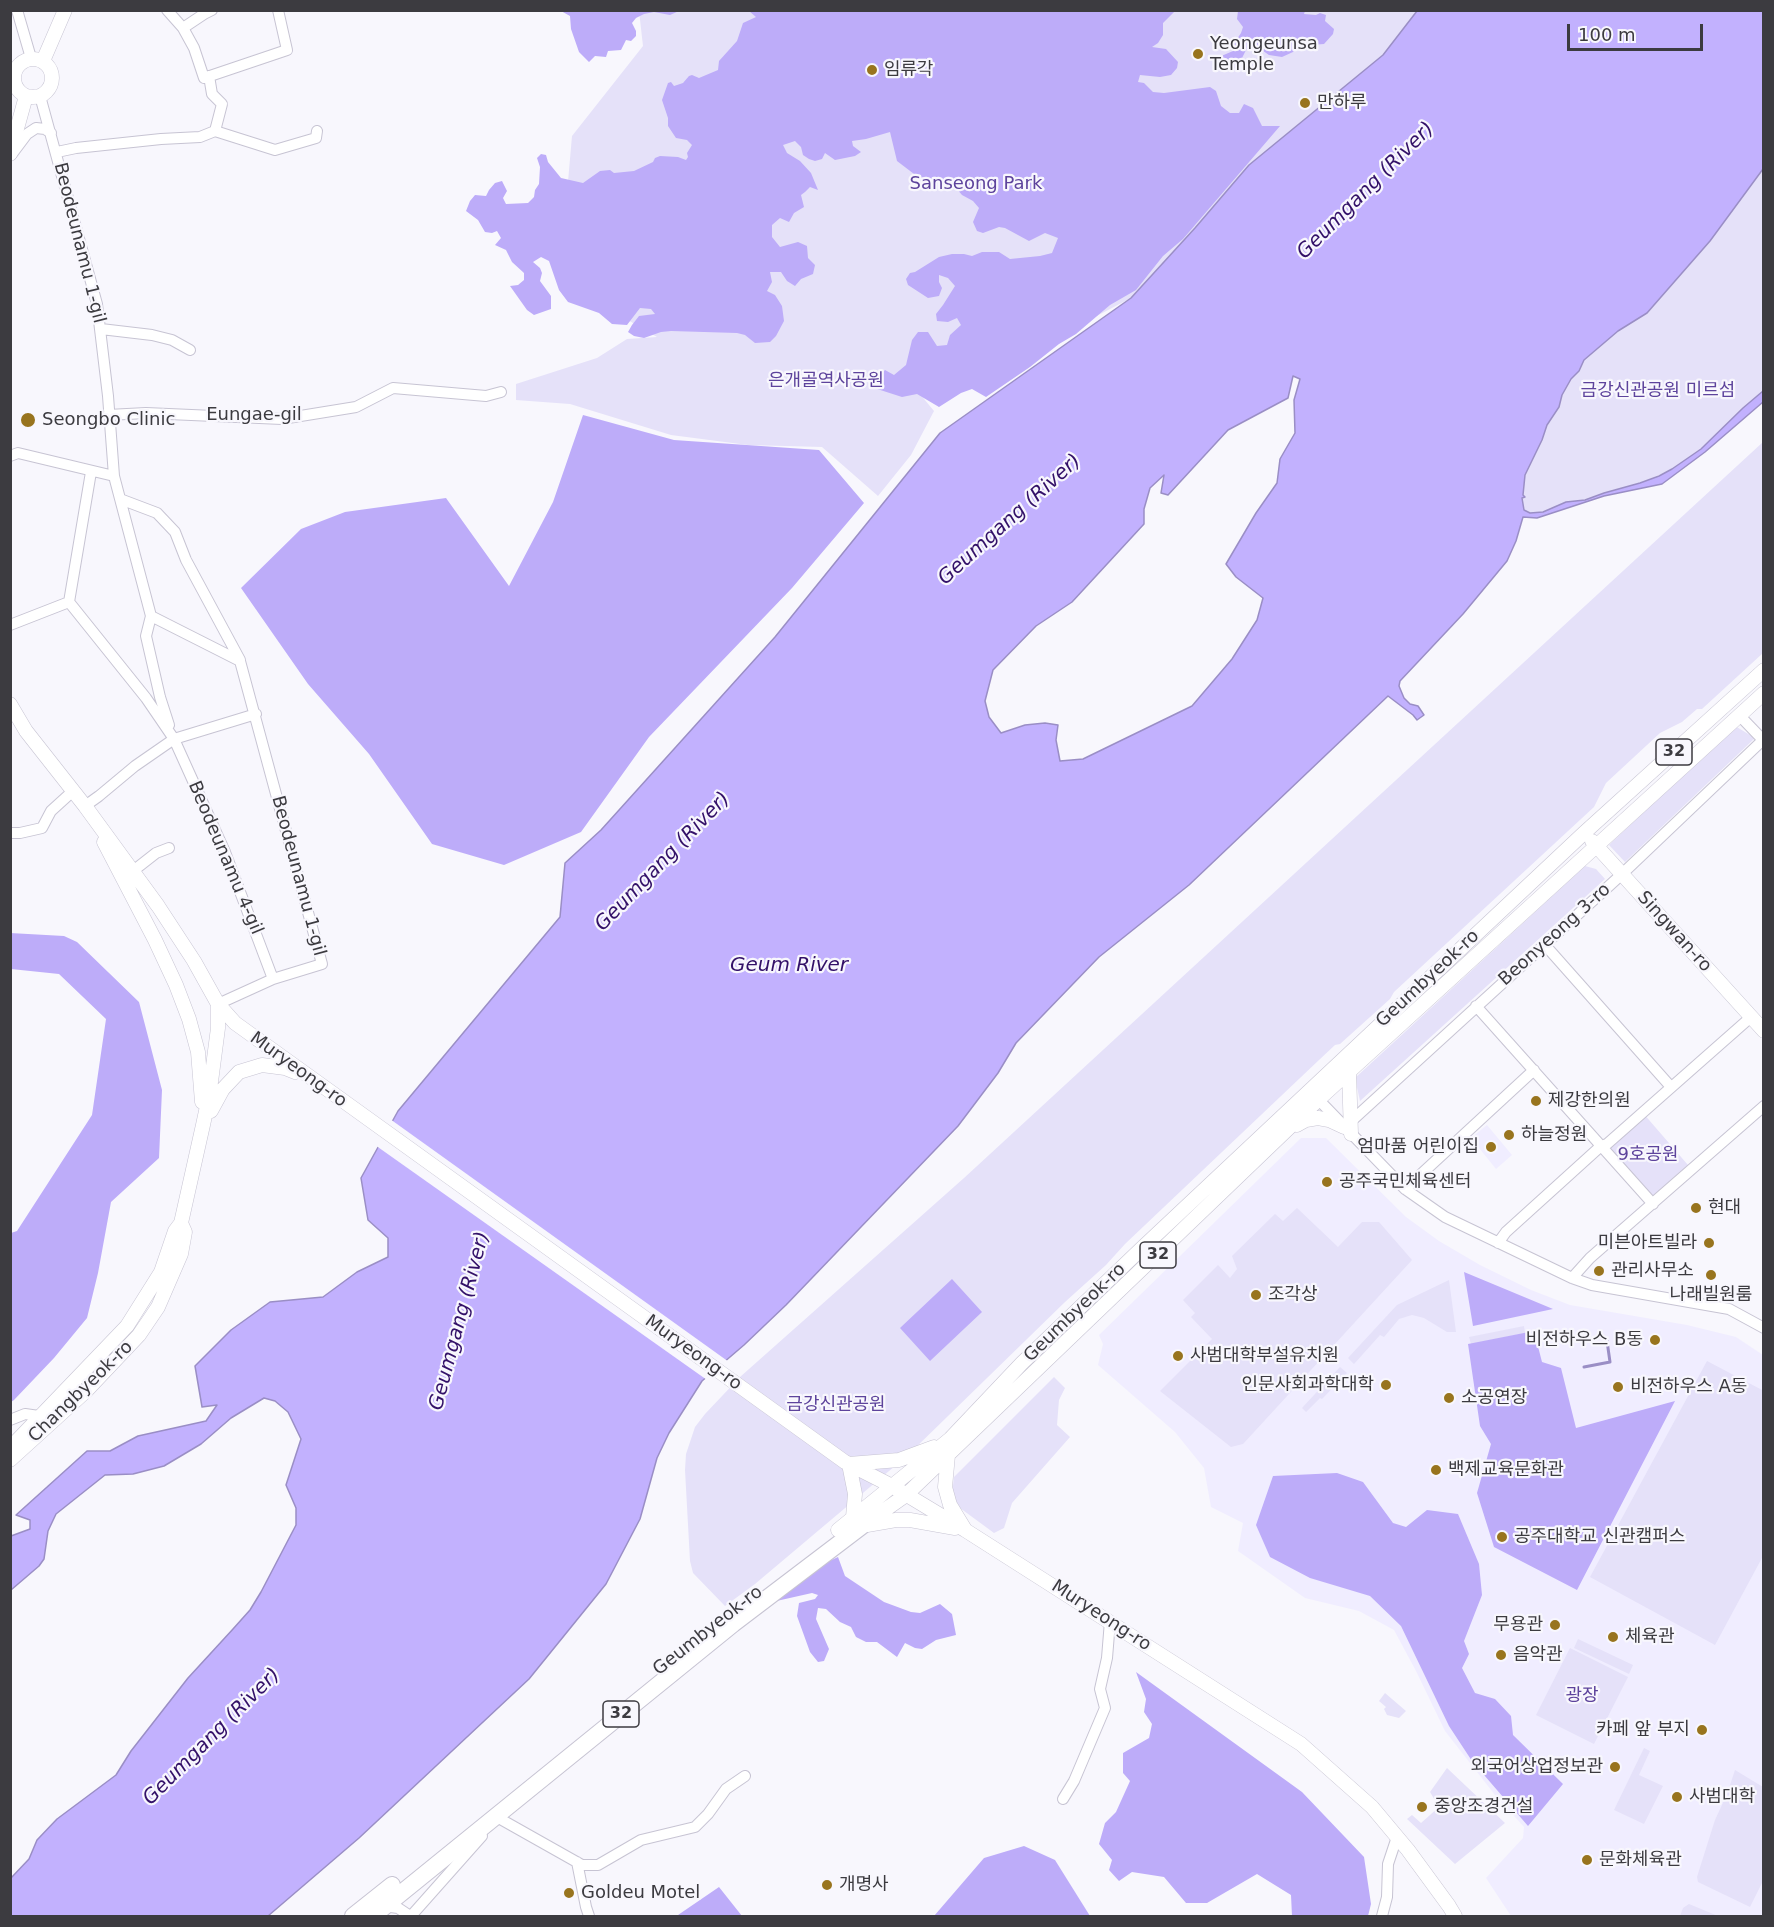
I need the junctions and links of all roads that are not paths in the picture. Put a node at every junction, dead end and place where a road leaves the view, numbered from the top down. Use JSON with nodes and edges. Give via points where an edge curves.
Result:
{"nodes":[{"id":1,"x":17,"y":10,"type":"edge"},
{"id":2,"x":65,"y":10,"type":"edge"},
{"id":3,"x":167,"y":10,"type":"edge"},
{"id":4,"x":212,"y":10,"type":"edge"},
{"id":5,"x":278,"y":10,"type":"edge"},
{"id":6,"x":183,"y":28,"type":"junction"},
{"id":7,"x":37,"y":59,"type":"junction"},
{"id":8,"x":209,"y":76,"type":"junction"},
{"id":9,"x":26,"y":96,"type":"junction"},
{"id":10,"x":40,"y":96,"type":"junction"},
{"id":11,"x":215,"y":131,"type":"junction"},
{"id":12,"x":317,"y":131,"type":"dead end"},
{"id":13,"x":51,"y":133,"type":"junction"},
{"id":14,"x":11,"y":151,"type":"edge"},
{"id":15,"x":57,"y":153,"type":"junction"},
{"id":16,"x":101,"y":329,"type":"junction"},
{"id":17,"x":189,"y":350,"type":"dead end"},
{"id":18,"x":501,"y":392,"type":"dead end"},
{"id":19,"x":108,"y":415,"type":"junction"},
{"id":20,"x":10,"y":456,"type":"edge"},
{"id":21,"x":91,"y":472,"type":"junction"},
{"id":22,"x":114,"y":476,"type":"junction"},
{"id":23,"x":120,"y":499,"type":"junction"},
{"id":24,"x":69,"y":602,"type":"junction"},
{"id":25,"x":151,"y":616,"type":"junction"},
{"id":26,"x":10,"y":625,"type":"edge"},
{"id":27,"x":240,"y":660,"type":"junction"},
{"id":28,"x":1764,"y":670,"type":"edge"},
{"id":29,"x":1764,"y":693,"type":"edge"},
{"id":30,"x":10,"y":704,"type":"edge"},
{"id":31,"x":256,"y":714,"type":"junction"},
{"id":32,"x":1739,"y":716,"type":"junction"},
{"id":33,"x":14,"y":721,"type":"edge"},
{"id":34,"x":174,"y":739,"type":"junction"},
{"id":35,"x":1763,"y":740,"type":"edge"},
{"id":36,"x":73,"y":791,"type":"junction"},
{"id":37,"x":85,"y":806,"type":"junction"},
{"id":38,"x":10,"y":833,"type":"edge"},
{"id":39,"x":1584,"y":833,"type":"junction"},
{"id":40,"x":1596,"y":846,"type":"junction"},
{"id":41,"x":169,"y":848,"type":"dead end"},
{"id":42,"x":133,"y":871,"type":"junction"},
{"id":43,"x":1621,"y":875,"type":"junction"},
{"id":44,"x":1545,"y":945,"type":"junction"},
{"id":45,"x":273,"y":979,"type":"junction"},
{"id":46,"x":218,"y":1004,"type":"junction"},
{"id":47,"x":1476,"y":1006,"type":"junction"},
{"id":48,"x":1751,"y":1017,"type":"junction"},
{"id":49,"x":1764,"y":1031,"type":"edge"},
{"id":50,"x":1534,"y":1071,"type":"junction"},
{"id":51,"x":1349,"y":1072,"type":"junction"},
{"id":52,"x":311,"y":1079,"type":"junction"},
{"id":53,"x":1671,"y":1087,"type":"junction"},
{"id":54,"x":1315,"y":1095,"type":"junction"},
{"id":55,"x":1764,"y":1106,"type":"edge"},
{"id":56,"x":203,"y":1125,"type":"junction"},
{"id":57,"x":1348,"y":1128,"type":"junction"},
{"id":58,"x":1287,"y":1131,"type":"junction"},
{"id":59,"x":1601,"y":1146,"type":"junction"},
{"id":60,"x":1405,"y":1189,"type":"junction"},
{"id":61,"x":1653,"y":1204,"type":"junction"},
{"id":62,"x":182,"y":1223,"type":"junction"},
{"id":63,"x":1497,"y":1243,"type":"junction"},
{"id":64,"x":1572,"y":1278,"type":"junction"},
{"id":65,"x":1764,"y":1328,"type":"edge"},
{"id":66,"x":39,"y":1416,"type":"junction"},
{"id":67,"x":10,"y":1420,"type":"edge"},
{"id":68,"x":950,"y":1439,"type":"junction"},
{"id":69,"x":10,"y":1448,"type":"edge"},
{"id":70,"x":948,"y":1455,"type":"junction"},
{"id":71,"x":10,"y":1460,"type":"edge"},
{"id":72,"x":847,"y":1463,"type":"junction"},
{"id":73,"x":892,"y":1486,"type":"junction"},
{"id":74,"x":906,"y":1495,"type":"junction"},
{"id":75,"x":858,"y":1522,"type":"junction"},
{"id":76,"x":838,"y":1530,"type":"joint"},
{"id":77,"x":965,"y":1530,"type":"junction"},
{"id":78,"x":1110,"y":1621,"type":"junction"},
{"id":79,"x":746,"y":1776,"type":"dead end"},
{"id":80,"x":1063,"y":1799,"type":"dead end"},
{"id":81,"x":495,"y":1816,"type":"junction"},
{"id":82,"x":1397,"y":1837,"type":"junction"},
{"id":83,"x":577,"y":1863,"type":"junction"},
{"id":84,"x":378,"y":1911,"type":"edge"},
{"id":85,"x":353,"y":1917,"type":"edge"},
{"id":86,"x":411,"y":1917,"type":"edge"},
{"id":87,"x":590,"y":1917,"type":"edge"},
{"id":88,"x":1382,"y":1917,"type":"edge"},
{"id":89,"x":1455,"y":1917,"type":"edge"}],
"edges":[{"from":1,"to":7,"type":"street"},
{"from":2,"to":7,"type":"main road"},
{"from":3,"to":6,"type":"street"},
{"from":4,"to":6,"type":"street"},
{"from":5,"to":8,"type":"street","via":[[287,50]]},
{"from":6,"to":8,"type":"street","via":[[204,78]]},
{"from":7,"to":9,"type":"main road","via":[[20,63],[14,75],[16,87]]},
{"from":7,"to":10,"type":"main road","via":[[51,70],[52,82]]},
{"from":8,"to":11,"type":"street","via":[[212,94],[222,104]]},
{"from":9,"to":10,"type":"main road"},
{"from":9,"to":14,"type":"main road"},
{"from":10,"to":13,"type":"street","name":"Beodeunamu 1-gil"},
{"from":11,"to":12,"type":"street","via":[[274,150],[316,138]]},
{"from":11,"to":15,"type":"street"},
{"from":13,"to":14,"type":"street","via":[[36,128]]},
{"from":13,"to":15,"type":"street","name":"Beodeunamu 1-gil"},
{"from":15,"to":16,"type":"street","name":"Beodeunamu 1-gil"},
{"from":16,"to":17,"type":"street","via":[[172,340]]},
{"from":16,"to":19,"type":"street","name":"Beodeunamu 1-gil"},
{"from":18,"to":19,"type":"street","name":"Eungae-gil","via":[[486,396],[393,388],[356,407],[282,419]]},
{"from":19,"to":22,"type":"street","name":"Beodeunamu 1-gil"},
{"from":20,"to":21,"type":"street","via":[[18,453]]},
{"from":21,"to":22,"type":"street"},
{"from":21,"to":24,"type":"street"},
{"from":22,"to":23,"type":"street","name":"Beodeunamu 1-gil"},
{"from":23,"to":25,"type":"street","name":"Beodeunamu 1-gil"},
{"from":23,"to":27,"type":"street","name":"Beodeunamu 1-gil","via":[[157,513],[175,532]]},
{"from":24,"to":26,"type":"street"},
{"from":24,"to":34,"type":"street","name":"Beodeunamu 4-gil"},
{"from":25,"to":27,"type":"street"},
{"from":25,"to":34,"type":"street","via":[[146,636]]},
{"from":27,"to":31,"type":"street","name":"Beodeunamu 1-gil"},
{"from":28,"to":39,"type":"main road","name":"Geumbyeok-ro","number":"32"},
{"from":29,"to":32,"type":"main road","name":"Geumbyeok-ro","number":"32"},
{"from":30,"to":33,"type":"main road","name":"Muryeong-ro"},
{"from":31,"to":34,"type":"street"},
{"from":31,"to":45,"type":"street","name":"Beodeunamu 1-gil","via":[[322,964]]},
{"from":32,"to":35,"type":"street","name":"Beonyeong 3-ro"},
{"from":32,"to":40,"type":"main road","name":"Geumbyeok-ro","number":"32"},
{"from":33,"to":36,"type":"main road","name":"Muryeong-ro"},
{"from":34,"to":37,"type":"street"},
{"from":34,"to":45,"type":"street","name":"Beodeunamu 4-gil","via":[[225,852]]},
{"from":35,"to":43,"type":"street","name":"Beonyeong 3-ro"},
{"from":36,"to":37,"type":"main road","name":"Muryeong-ro"},
{"from":36,"to":38,"type":"street","via":[[51,811],[42,828]]},
{"from":37,"to":42,"type":"main road","name":"Muryeong-ro"},
{"from":37,"to":56,"type":"main road","via":[[155,940],[189,1019],[198,1052]]},
{"from":39,"to":40,"type":"main road","name":"Singwan-ro"},
{"from":39,"to":54,"type":"main road","name":"Geumbyeok-ro","number":"32"},
{"from":40,"to":43,"type":"main road","name":"Singwan-ro"},
{"from":40,"to":51,"type":"main road","name":"Geumbyeok-ro","number":"32"},
{"from":41,"to":42,"type":"street"},
{"from":42,"to":46,"type":"main road","name":"Muryeong-ro"},
{"from":43,"to":44,"type":"street","name":"Beonyeong 3-ro"},
{"from":43,"to":48,"type":"main road","name":"Singwan-ro"},
{"from":44,"to":47,"type":"street","name":"Beonyeong 3-ro"},
{"from":44,"to":53,"type":"street"},
{"from":45,"to":46,"type":"street","name":"Beodeunamu 1-gil"},
{"from":46,"to":52,"type":"main road","name":"Muryeong-ro","via":[[234,1023]]},
{"from":46,"to":56,"type":"main road","name":"Changbyeok-ro"},
{"from":47,"to":50,"type":"street"},
{"from":47,"to":57,"type":"street","name":"Beonyeong 3-ro"},
{"from":48,"to":49,"type":"main road","name":"Singwan-ro"},
{"from":48,"to":53,"type":"street"},
{"from":50,"to":59,"type":"street"},
{"from":50,"to":60,"type":"street"},
{"from":51,"to":54,"type":"main road","name":"Geumbyeok-ro","number":"32"},
{"from":51,"to":57,"type":"main road","via":[[1352,1109]]},
{"from":52,"to":56,"type":"main road","via":[[285,1068],[262,1065],[239,1072],[223,1089]]},
{"from":52,"to":72,"type":"main road","name":"Muryeong-ro"},
{"from":53,"to":59,"type":"street"},
{"from":54,"to":57,"type":"street"},
{"from":54,"to":58,"type":"main road","name":"Geumbyeok-ro","number":"32"},
{"from":54,"to":68,"type":"main road","name":"Geumbyeok-ro","number":"32","via":[[1022,1363]]},
{"from":55,"to":61,"type":"street"},
{"from":56,"to":62,"type":"main road","name":"Changbyeok-ro"},
{"from":57,"to":58,"type":"main road","via":[[1318,1118]]},
{"from":57,"to":60,"type":"street"},
{"from":58,"to":70,"type":"main road","name":"Geumbyeok-ro","number":"32"},
{"from":59,"to":61,"type":"street"},
{"from":59,"to":63,"type":"street"},
{"from":60,"to":63,"type":"street","via":[[1445,1217]]},
{"from":61,"to":64,"type":"street"},
{"from":62,"to":66,"type":"main road","name":"Changbyeok-ro","via":[[175,1231],[161,1272],[127,1326]]},
{"from":62,"to":71,"type":"main road","name":"Changbyeok-ro","via":[[185,1232],[181,1254],[158,1307],[139,1335]]},
{"from":63,"to":64,"type":"street"},
{"from":64,"to":65,"type":"street","via":[[1729,1309]]},
{"from":66,"to":67,"type":"street","via":[[25,1414]]},
{"from":66,"to":69,"type":"main road","name":"Changbyeok-ro"},
{"from":68,"to":72,"type":"main road","via":[[899,1460]]},
{"from":68,"to":73,"type":"main road","name":"Geumbyeok-ro","number":"32"},
{"from":70,"to":74,"type":"main road","name":"Geumbyeok-ro","number":"32"},
{"from":70,"to":77,"type":"main road","via":[[947,1494]]},
{"from":72,"to":73,"type":"main road","name":"Muryeong-ro"},
{"from":72,"to":75,"type":"main road"},
{"from":73,"to":74,"type":"main road","name":"Muryeong-ro"},
{"from":73,"to":75,"type":"main road","name":"Geumbyeok-ro","number":"32"},
{"from":74,"to":75,"type":"main road","name":"Geumbyeok-ro","number":"32"},
{"from":74,"to":77,"type":"main road","name":"Muryeong-ro"},
{"from":75,"to":76,"type":"main road","name":"Geumbyeok-ro","number":"32"},
{"from":75,"to":77,"type":"main road","via":[[909,1520]]},
{"from":75,"to":81,"type":"highway","name":"Geumbyeok-ro","number":"32"},
{"from":76,"to":85,"type":"highway","name":"Geumbyeok-ro","number":"32","via":[[724,1617]]},
{"from":77,"to":78,"type":"main road","name":"Muryeong-ro"},
{"from":78,"to":80,"type":"street","via":[[1100,1689],[1105,1708]]},
{"from":78,"to":82,"type":"main road","name":"Muryeong-ro","via":[[1301,1744],[1372,1807]]},
{"from":79,"to":83,"type":"street","via":[[726,1789],[695,1827],[641,1840],[598,1865]]},
{"from":81,"to":83,"type":"street"},
{"from":81,"to":84,"type":"highway","name":"Geumbyeok-ro","number":"32"},
{"from":81,"to":86,"type":"street"},
{"from":82,"to":88,"type":"street","via":[[1388,1864]]},
{"from":82,"to":89,"type":"main road","name":"Muryeong-ro"},
{"from":83,"to":87,"type":"street"},
{"from":84,"to":86,"type":"street","via":[[398,1908]]}]}
